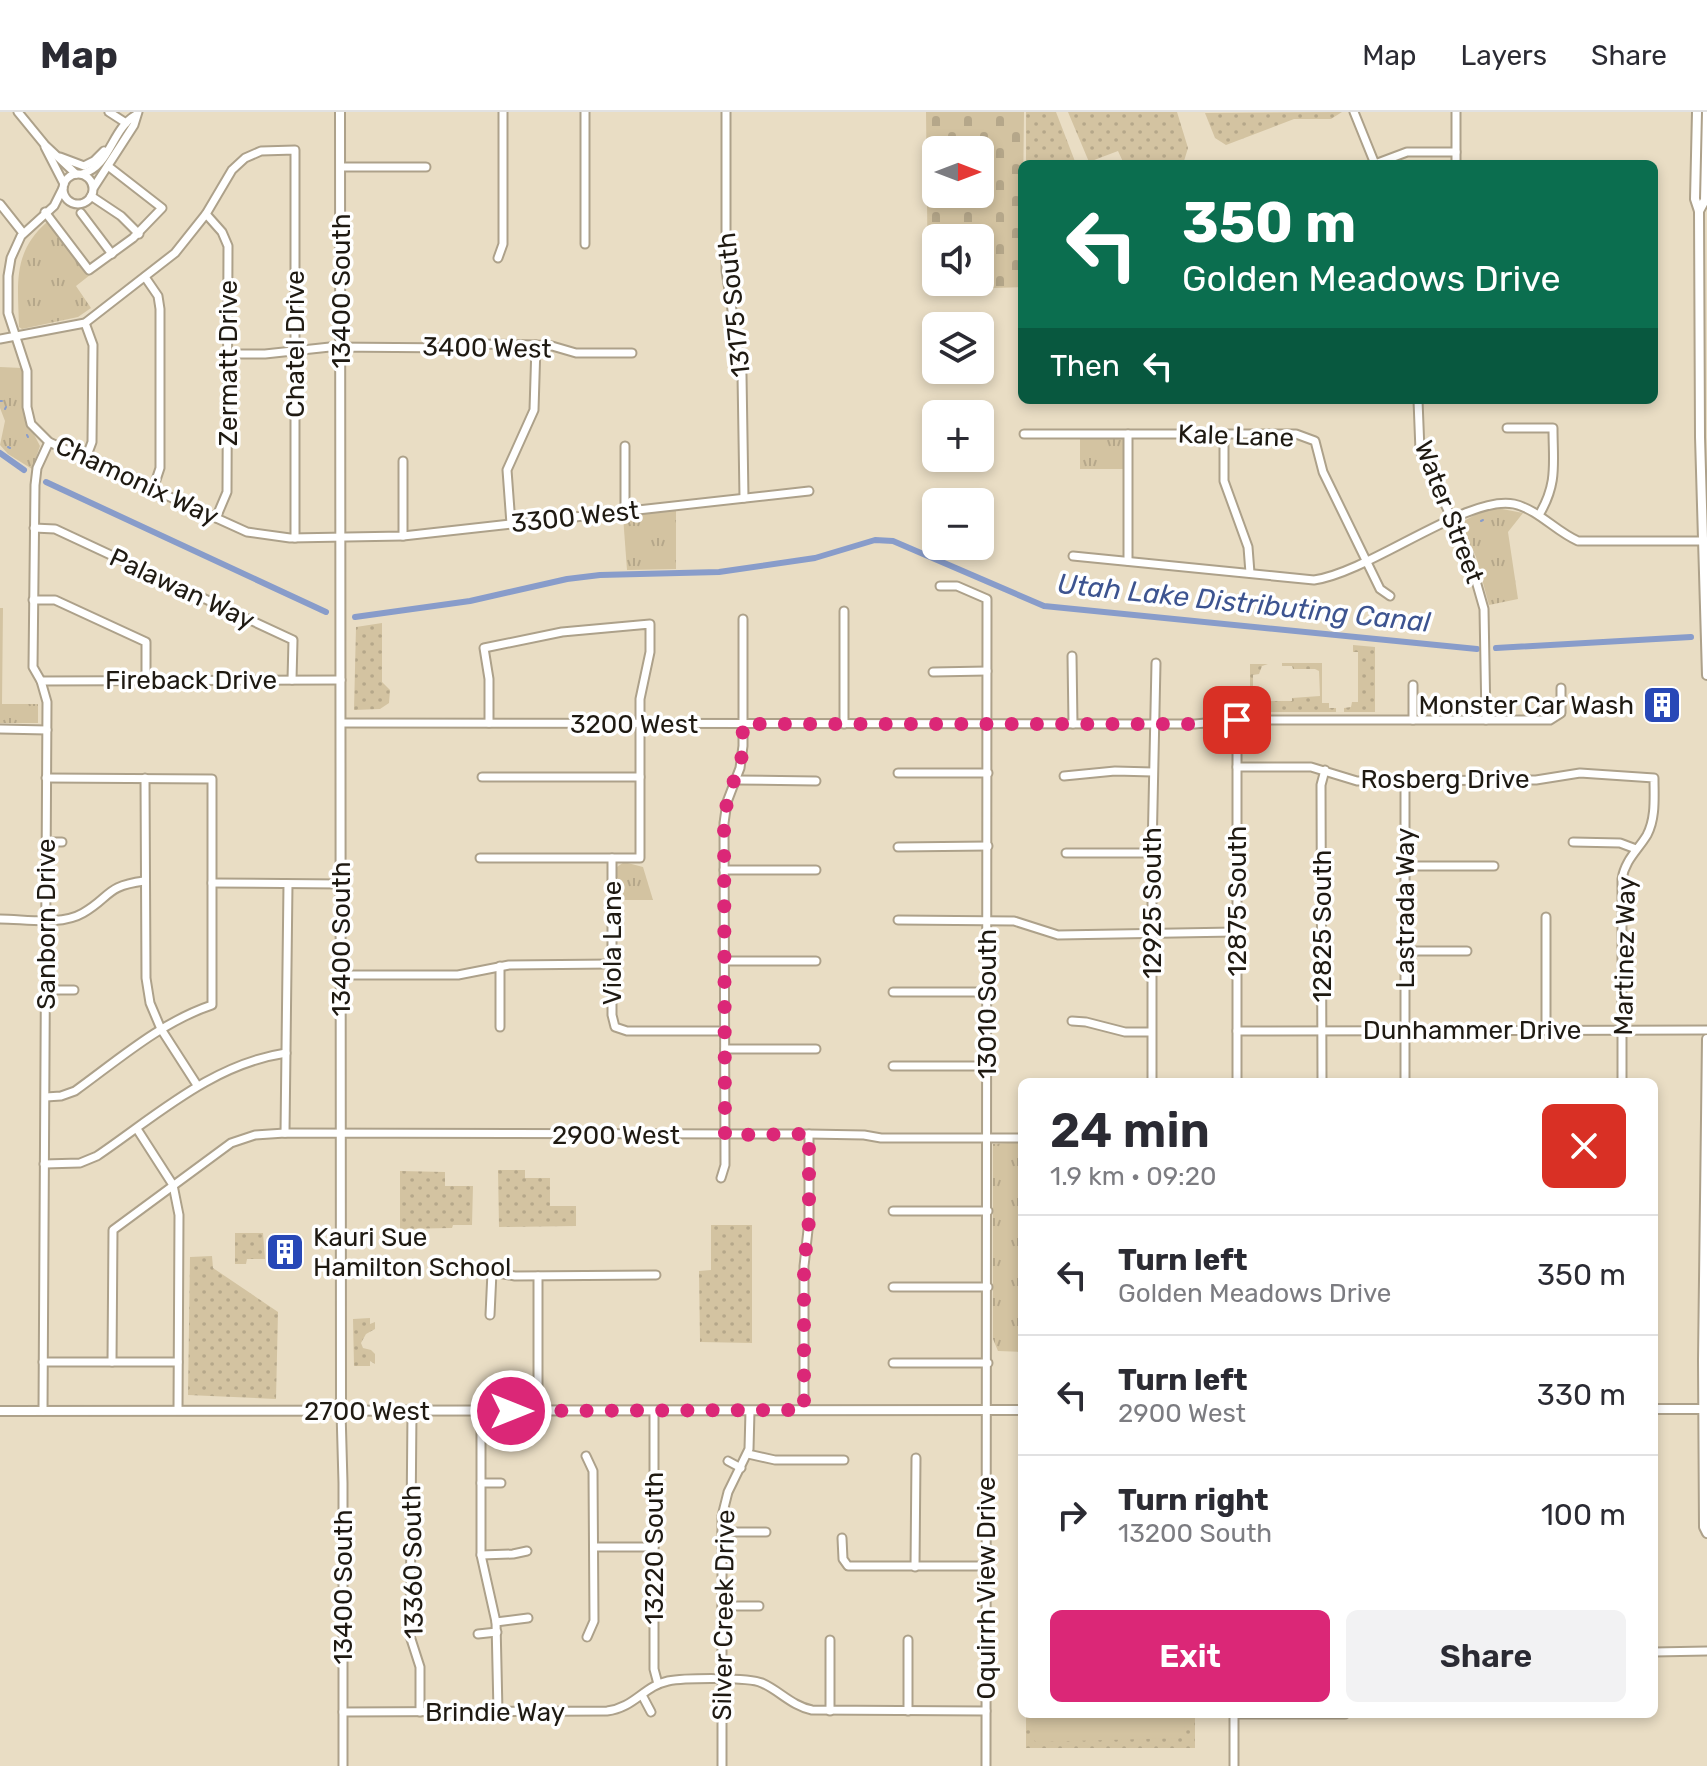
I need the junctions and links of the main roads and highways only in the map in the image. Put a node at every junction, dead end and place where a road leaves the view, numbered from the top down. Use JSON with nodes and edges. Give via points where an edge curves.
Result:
{"nodes":[{"id":1,"x":340,"y":112,"type":"edge"},
{"id":2,"x":1697,"y":112,"type":"edge"},
{"id":3,"x":1707,"y":112,"type":"edge"},
{"id":4,"x":1699,"y":211,"type":"junction"},
{"id":5,"x":1703,"y":301,"type":"edge"},
{"id":6,"x":1705,"y":541,"type":"edge"},
{"id":7,"x":1707,"y":675,"type":"edge"},
{"id":8,"x":1707,"y":1039,"type":"edge"},
{"id":9,"x":1707,"y":1188,"type":"edge"},
{"id":10,"x":1658,"y":1409,"type":"edge"},
{"id":11,"x":1705,"y":1409,"type":"edge"},
{"id":12,"x":1018,"y":1410,"type":"edge"},
{"id":13,"x":0,"y":1411,"type":"edge"},
{"id":14,"x":341,"y":1411,"type":"junction"},
{"id":15,"x":1707,"y":1533,"type":"edge"}],
"edges":[{"from":1,"to":14,"type":"main road","name":"13400 South"},
{"from":2,"to":4,"type":"main road"},
{"from":3,"to":4,"type":"main road","via":[[1705,200]]},
{"from":4,"to":5,"type":"main road"},
{"from":5,"to":6,"type":"main road"},
{"from":6,"to":7,"type":"main road"},
{"from":8,"to":9,"type":"main road"},
{"from":9,"to":11,"type":"main road"},
{"from":10,"to":11,"type":"main road"},
{"from":11,"to":15,"type":"main road"},
{"from":12,"to":14,"type":"main road","name":"2700 West"},
{"from":13,"to":14,"type":"main road","name":"2700 West"}]}
